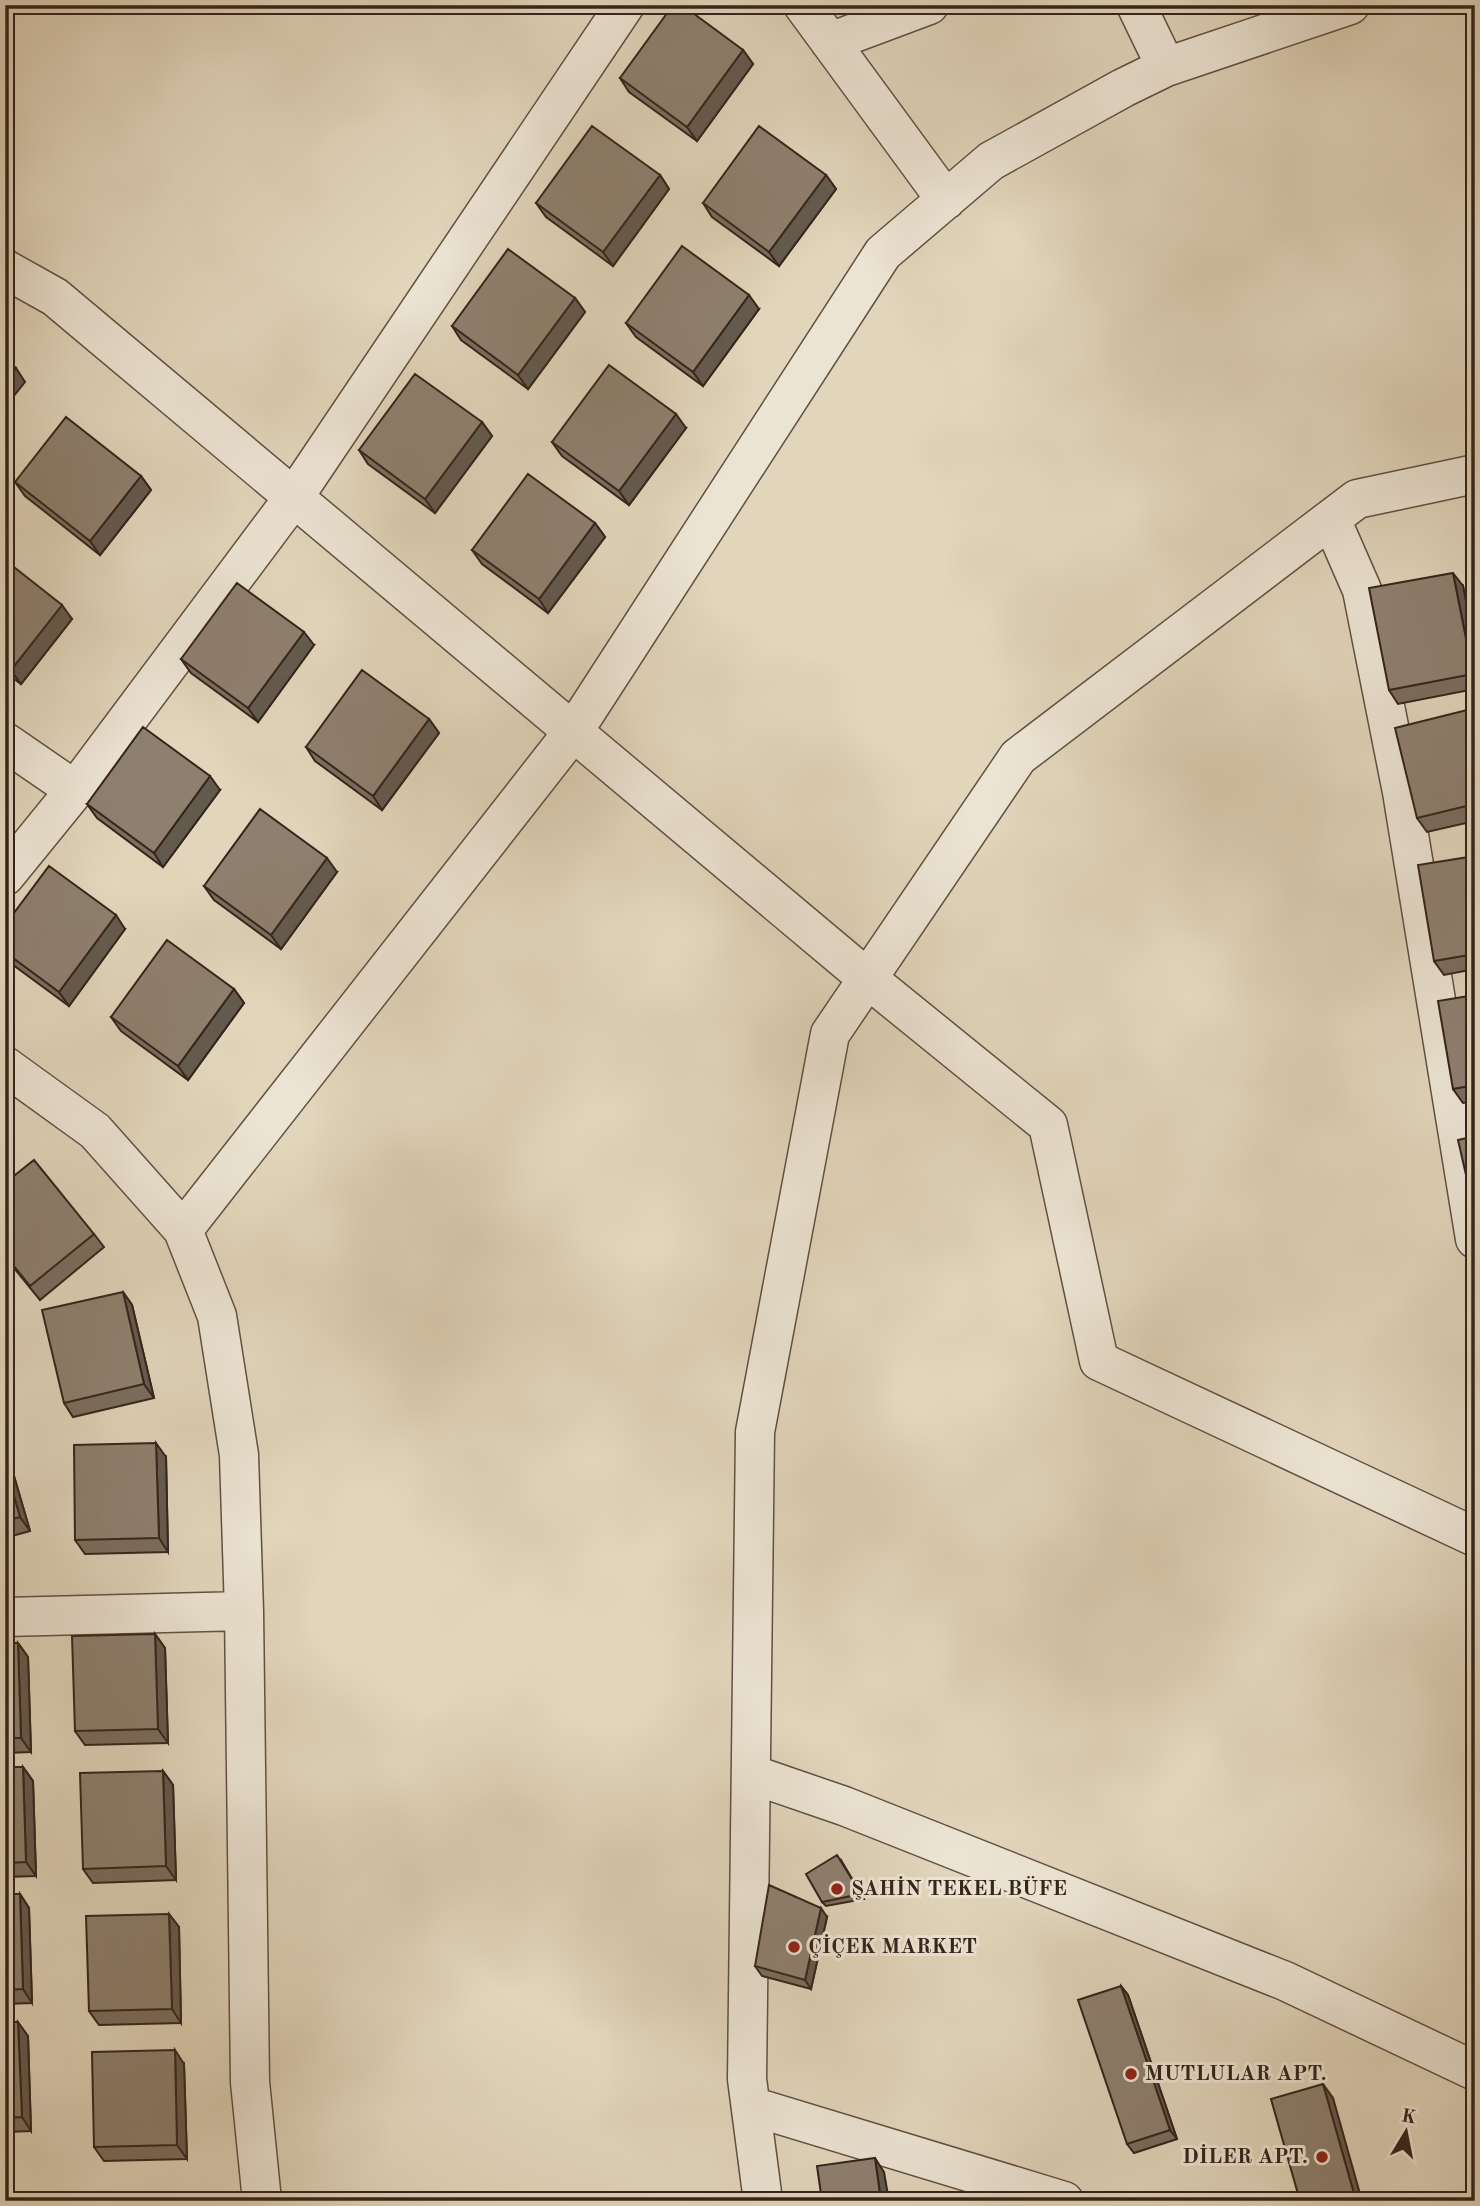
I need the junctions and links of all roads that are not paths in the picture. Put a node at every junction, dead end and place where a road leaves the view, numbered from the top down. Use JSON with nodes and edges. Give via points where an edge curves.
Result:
{"nodes":[{"id":1,"x":803,"y":5,"type":"edge"},
{"id":2,"x":929,"y":5,"type":"edge"},
{"id":3,"x":1136,"y":5,"type":"edge"},
{"id":4,"x":1350,"y":5,"type":"edge"},
{"id":5,"x":612,"y":9,"type":"edge"},
{"id":6,"x":830,"y":43,"type":"junction"},
{"id":7,"x":1166,"y":67,"type":"junction"},
{"id":8,"x":946,"y":200,"type":"junction"},
{"id":9,"x":5,"y":269,"type":"edge"},
{"id":10,"x":1475,"y":474,"type":"edge"},
{"id":11,"x":294,"y":497,"type":"junction"},
{"id":12,"x":1331,"y":519,"type":"junction"},
{"id":13,"x":573,"y":732,"type":"junction"},
{"id":14,"x":5,"y":743,"type":"edge"},
{"id":15,"x":75,"y":790,"type":"junction"},
{"id":16,"x":5,"y":876,"type":"edge"},
{"id":17,"x":868,"y":979,"type":"junction"},
{"id":18,"x":5,"y":1066,"type":"edge"},
{"id":19,"x":183,"y":1230,"type":"junction"},
{"id":20,"x":1475,"y":1239,"type":"edge"},
{"id":21,"x":1475,"y":1537,"type":"edge"},
{"id":22,"x":244,"y":1611,"type":"junction"},
{"id":23,"x":5,"y":1617,"type":"edge"},
{"id":24,"x":751,"y":1774,"type":"junction"},
{"id":25,"x":1475,"y":2071,"type":"edge"},
{"id":26,"x":751,"y":2106,"type":"junction"},
{"id":27,"x":262,"y":2201,"type":"edge"},
{"id":28,"x":764,"y":2201,"type":"edge"},
{"id":29,"x":1064,"y":2201,"type":"edge"}],
"edges":[{"from":1,"to":6,"type":"street"},
{"from":2,"to":6,"type":"street"},
{"from":3,"to":7,"type":"street"},
{"from":4,"to":7,"type":"street"},
{"from":5,"to":11,"type":"street"},
{"from":6,"to":8,"type":"street"},
{"from":7,"to":8,"type":"street","via":[[991,161]]},
{"from":8,"to":13,"type":"street","via":[[883,253]]},
{"from":9,"to":11,"type":"street","via":[[55,297]]},
{"from":10,"to":12,"type":"street","via":[[1357,499]]},
{"from":11,"to":13,"type":"street"},
{"from":11,"to":15,"type":"street"},
{"from":12,"to":17,"type":"street","via":[[1018,757]]},
{"from":12,"to":20,"type":"street","via":[[1362,590],[1402,792]]},
{"from":13,"to":17,"type":"street"},
{"from":13,"to":19,"type":"street"},
{"from":14,"to":15,"type":"street"},
{"from":15,"to":16,"type":"street"},
{"from":17,"to":21,"type":"street","via":[[1048,1125],[1099,1361]]},
{"from":17,"to":24,"type":"street","via":[[830,1034],[755,1432]]},
{"from":18,"to":19,"type":"street","via":[[95,1131]]},
{"from":19,"to":22,"type":"street","via":[[219,1328],[239,1455]]},
{"from":22,"to":23,"type":"street"},
{"from":22,"to":27,"type":"street","via":[[250,2082]]},
{"from":24,"to":25,"type":"street","via":[[844,1806],[1285,1981]]},
{"from":24,"to":26,"type":"street","via":[[747,2079]]},
{"from":26,"to":28,"type":"street"},
{"from":26,"to":29,"type":"street"}]}
